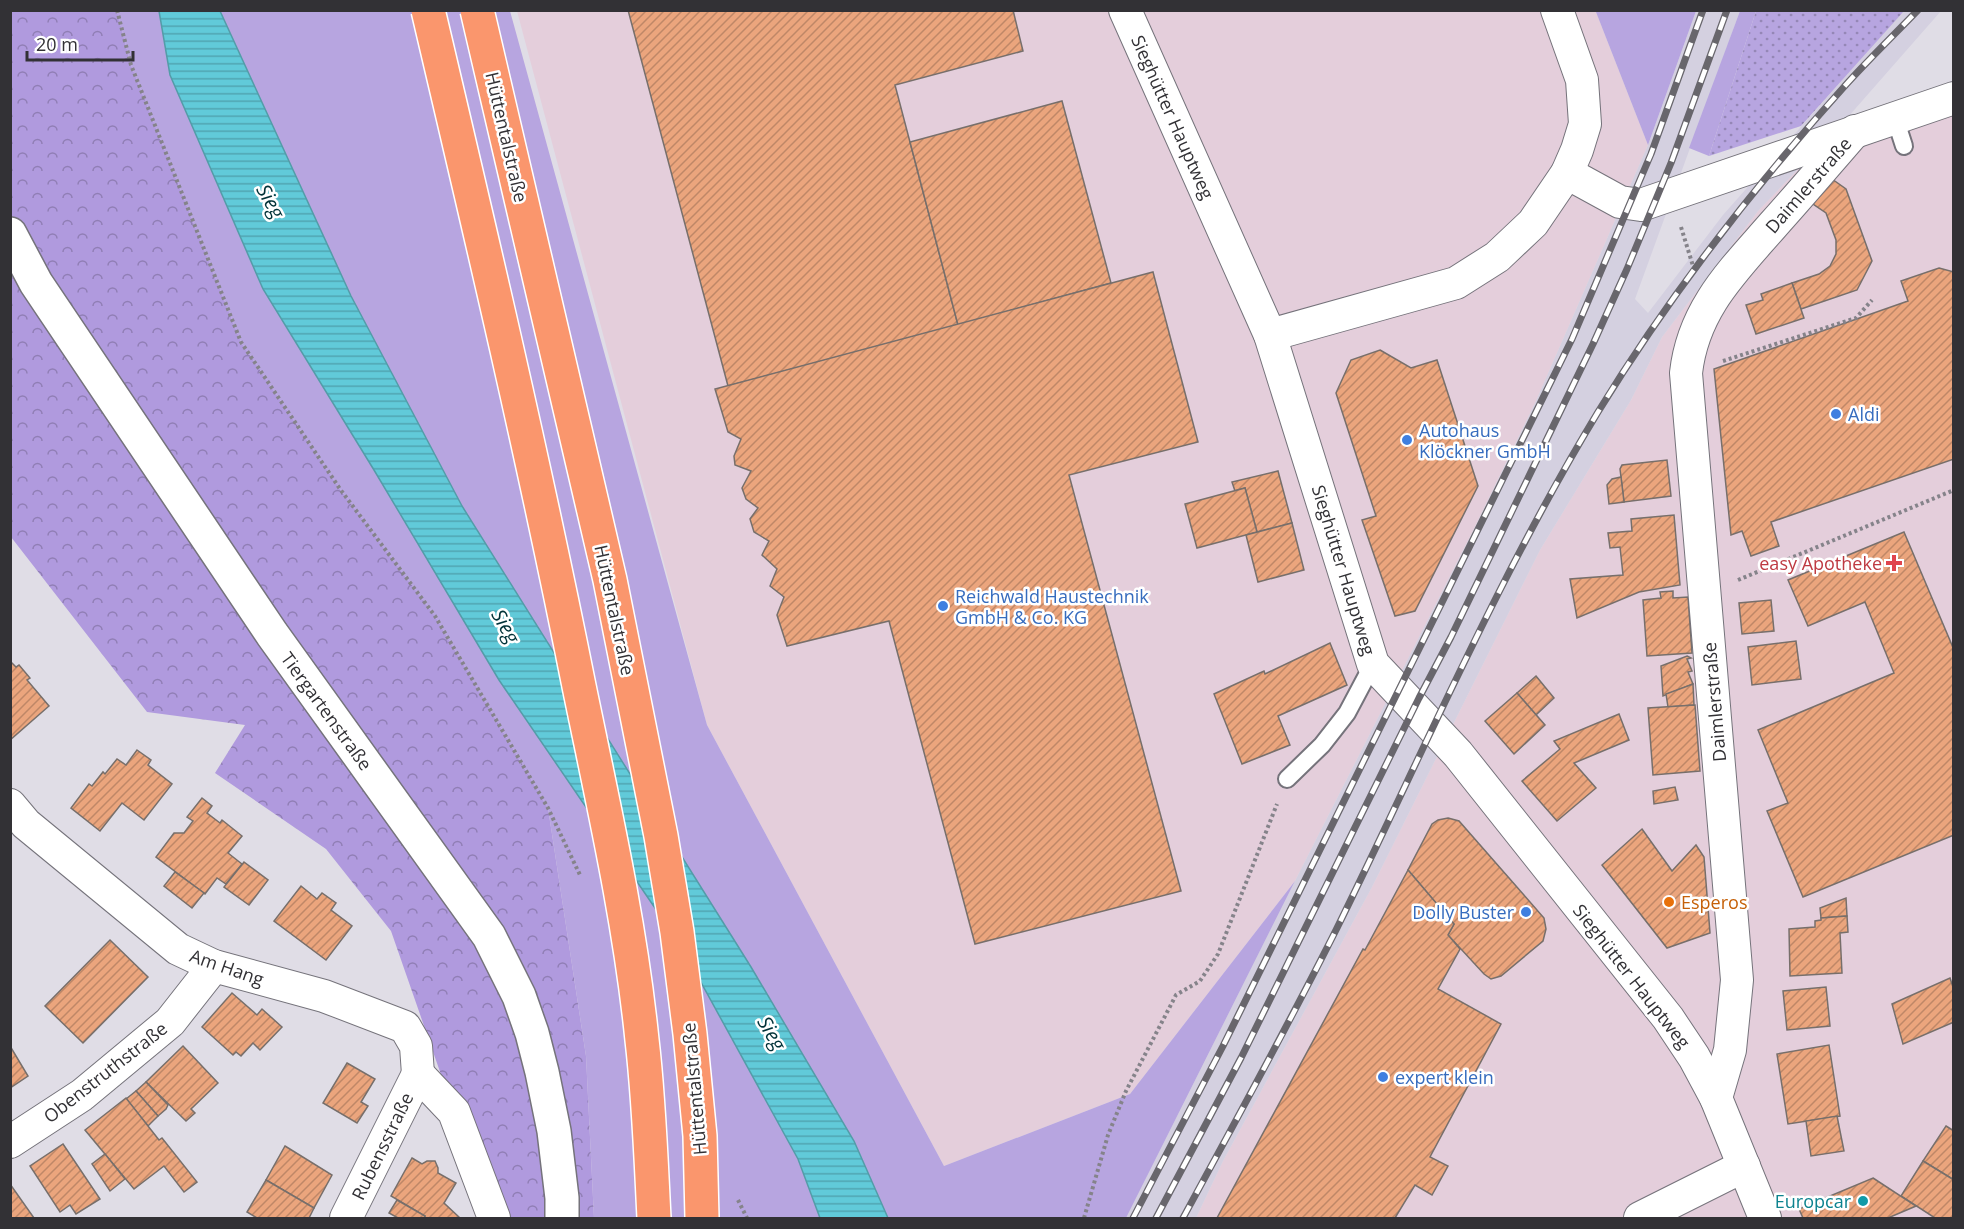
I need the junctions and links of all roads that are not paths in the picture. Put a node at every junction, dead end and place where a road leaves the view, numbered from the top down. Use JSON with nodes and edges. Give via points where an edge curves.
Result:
{"nodes":[{"id":1,"x":428,"y":10,"type":"edge"},
{"id":2,"x":477,"y":10,"type":"edge"},
{"id":3,"x":1125,"y":10,"type":"edge"},
{"id":4,"x":1557,"y":10,"type":"edge"},
{"id":5,"x":1953,"y":98,"type":"edge"},
{"id":6,"x":1855,"y":131,"type":"junction"},
{"id":7,"x":1567,"y":173,"type":"junction"},
{"id":8,"x":10,"y":234,"type":"edge"},
{"id":9,"x":1270,"y":335,"type":"junction"},
{"id":10,"x":1373,"y":664,"type":"junction"},
{"id":11,"x":1287,"y":779,"type":"road end"},
{"id":12,"x":10,"y":806,"type":"edge"},
{"id":13,"x":214,"y":966,"type":"junction"},
{"id":14,"x":418,"y":1074,"type":"junction"},
{"id":15,"x":1716,"y":1098,"type":"junction"},
{"id":16,"x":10,"y":1142,"type":"edge"},
{"id":17,"x":1744,"y":1166,"type":"junction"},
{"id":18,"x":346,"y":1218,"type":"edge"},
{"id":19,"x":494,"y":1218,"type":"edge"},
{"id":20,"x":562,"y":1218,"type":"edge"},
{"id":21,"x":654,"y":1218,"type":"edge"},
{"id":22,"x":702,"y":1218,"type":"edge"},
{"id":23,"x":1640,"y":1218,"type":"edge"},
{"id":24,"x":1765,"y":1218,"type":"edge"}],
"edges":[{"from":1,"to":21,"type":"highway","bridge":true,"via":[[519,401],[609,837],[642,1037]]},
{"from":2,"to":22,"type":"highway","name":"Hüttentalstraße","bridge":true,"via":[[610,580],[661,836],[690,1034],[700,1136]]},
{"from":3,"to":9,"type":"street","name":"Sieghütter Hauptweg"},
{"from":4,"to":7,"type":"street","via":[[1581,80],[1585,124]]},
{"from":5,"to":6,"type":"street","via":[[1899,132]]},
{"from":6,"to":7,"type":"street","name":"Daimlerstraße","via":[[1641,205],[1620,202]]},
{"from":6,"to":15,"type":"street","name":"Daimlerstraße","via":[[1719,287],[1688,351],[1686,373],[1737,980],[1730,1050]]},
{"from":7,"to":9,"type":"street","via":[[1533,223],[1497,257],[1456,283]]},
{"from":8,"to":20,"type":"street","name":"Tiergartenstraße","via":[[36,283],[272,634],[489,936],[519,996],[540,1062],[554,1131]]},
{"from":9,"to":10,"type":"street","name":"Sieghütter Hauptweg"},
{"from":10,"to":11,"type":"lane","via":[[1347,713],[1322,745]]},
{"from":10,"to":15,"type":"street","name":"Sieghütter Hauptweg","via":[[1458,754],[1668,1018]]},
{"from":12,"to":13,"type":"street","name":"Am Hang","via":[[26,824],[178,950]]},
{"from":13,"to":14,"type":"street","name":"Am Hang","via":[[324,996],[405,1027],[416,1046]]},
{"from":13,"to":16,"type":"street","name":"Obenstruthstraße","via":[[170,1022],[82,1095]]},
{"from":14,"to":18,"type":"street","name":"Rubensstraße"},
{"from":14,"to":19,"type":"street","via":[[454,1112]]},
{"from":15,"to":17,"type":"street","name":"Sieghütter Hauptweg"},
{"from":17,"to":23,"type":"street"},
{"from":17,"to":24,"type":"street","name":"Sieghütter Hauptweg"}]}
